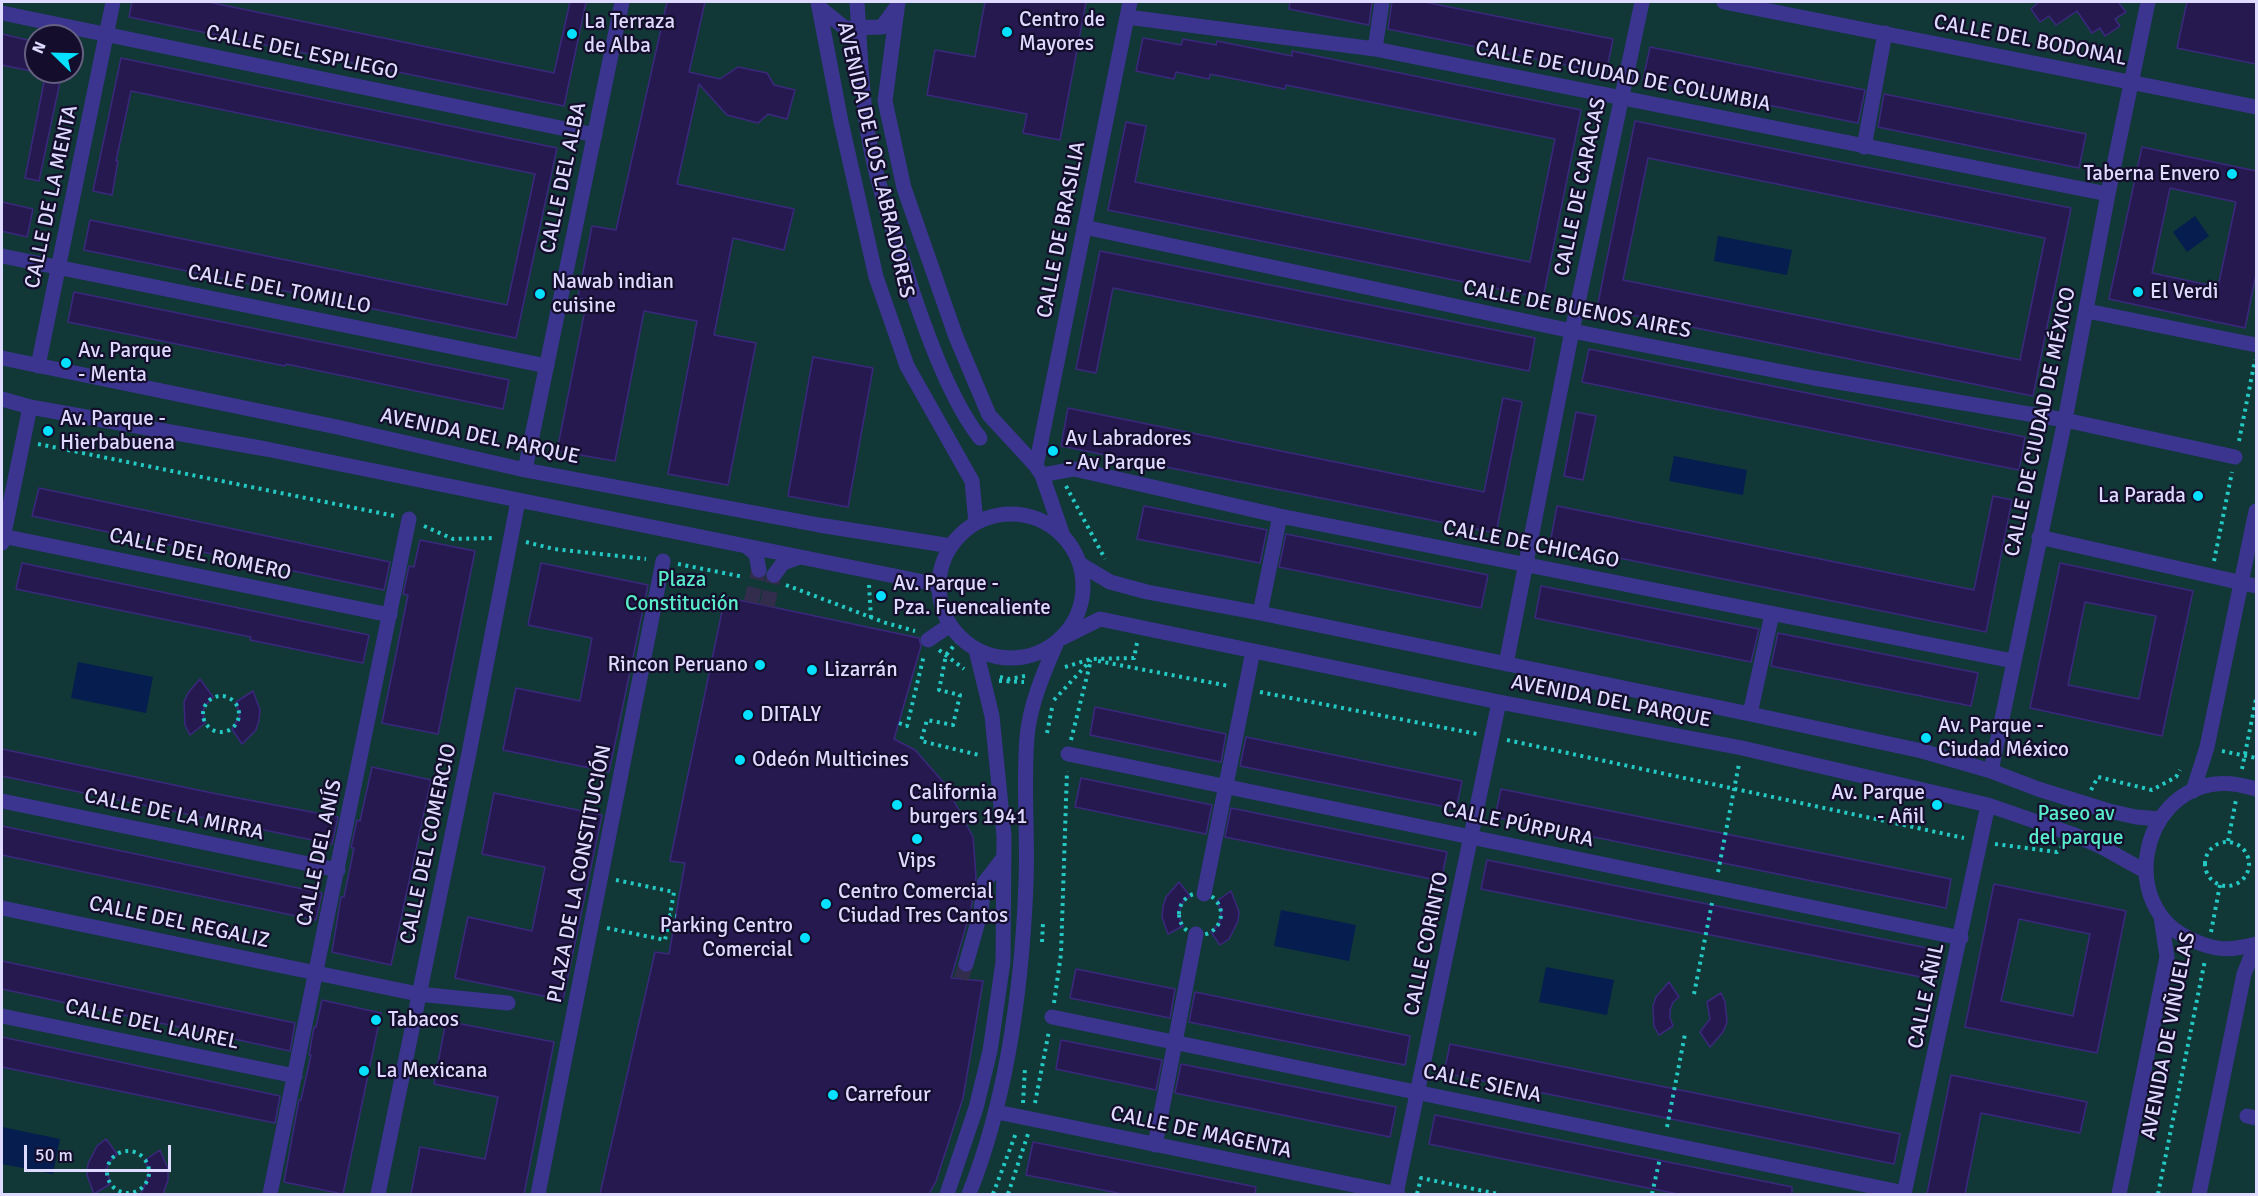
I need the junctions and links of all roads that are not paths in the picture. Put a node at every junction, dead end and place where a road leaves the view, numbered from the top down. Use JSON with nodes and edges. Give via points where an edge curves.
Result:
{"nodes":[{"id":1,"x":113,"y":2,"type":"edge"},
{"id":2,"x":622,"y":2,"type":"edge"},
{"id":3,"x":857,"y":2,"type":"edge"},
{"id":4,"x":1130,"y":2,"type":"edge"},
{"id":5,"x":1382,"y":2,"type":"edge"},
{"id":6,"x":1642,"y":2,"type":"edge"},
{"id":7,"x":1724,"y":2,"type":"edge"},
{"id":8,"x":2148,"y":2,"type":"edge"},
{"id":9,"x":898,"y":3,"type":"edge"},
{"id":10,"x":818,"y":4,"type":"edge"},
{"id":11,"x":2,"y":13,"type":"edge"},
{"id":12,"x":1127,"y":17,"type":"junction"},
{"id":13,"x":859,"y":27,"type":"junction"},
{"id":14,"x":1885,"y":33,"type":"junction"},
{"id":15,"x":106,"y":34,"type":"junction"},
{"id":16,"x":1375,"y":49,"type":"junction"},
{"id":17,"x":2132,"y":82,"type":"junction"},
{"id":18,"x":1622,"y":99,"type":"junction"},
{"id":19,"x":2256,"y":107,"type":"edge"},
{"id":20,"x":595,"y":135,"type":"junction"},
{"id":21,"x":1864,"y":147,"type":"junction"},
{"id":22,"x":2108,"y":194,"type":"junction"},
{"id":23,"x":1084,"y":227,"type":"junction"},
{"id":24,"x":2,"y":256,"type":"edge"},
{"id":25,"x":59,"y":266,"type":"junction"},
{"id":26,"x":2086,"y":310,"type":"junction"},
{"id":27,"x":1572,"y":331,"type":"junction"},
{"id":28,"x":2256,"y":345,"type":"edge"},
{"id":29,"x":2,"y":358,"type":"edge"},
{"id":30,"x":38,"y":366,"type":"junction"},
{"id":31,"x":547,"y":366,"type":"junction"},
{"id":32,"x":2,"y":399,"type":"edge"},
{"id":33,"x":30,"y":406,"type":"junction"},
{"id":34,"x":2065,"y":420,"type":"junction"},
{"id":35,"x":980,"y":438,"type":"dead end"},
{"id":36,"x":2235,"y":457,"type":"dead end"},
{"id":37,"x":525,"y":470,"type":"junction"},
{"id":38,"x":1039,"y":470,"type":"junction"},
{"id":39,"x":518,"y":501,"type":"junction"},
{"id":40,"x":2256,"y":511,"type":"edge"},
{"id":41,"x":1280,"y":516,"type":"junction"},
{"id":42,"x":409,"y":519,"type":"road end"},
{"id":43,"x":976,"y":523,"type":"junction"},
{"id":44,"x":1063,"y":536,"type":"junction"},
{"id":45,"x":2039,"y":537,"type":"junction"},
{"id":46,"x":2,"y":538,"type":"edge"},
{"id":47,"x":746,"y":546,"type":"junction"},
{"id":48,"x":951,"y":546,"type":"junction"},
{"id":49,"x":801,"y":557,"type":"junction"},
{"id":50,"x":663,"y":561,"type":"road end"},
{"id":51,"x":1080,"y":564,"type":"junction"},
{"id":52,"x":1525,"y":566,"type":"junction"},
{"id":53,"x":2241,"y":582,"type":"junction"},
{"id":54,"x":939,"y":585,"type":"junction"},
{"id":55,"x":2256,"y":586,"type":"edge"},
{"id":56,"x":1260,"y":613,"type":"junction"},
{"id":57,"x":1772,"y":614,"type":"junction"},
{"id":58,"x":390,"y":615,"type":"junction"},
{"id":59,"x":950,"y":625,"type":"junction"},
{"id":60,"x":928,"y":640,"type":"road end"},
{"id":61,"x":1060,"y":640,"type":"junction"},
{"id":62,"x":976,"y":650,"type":"junction"},
{"id":63,"x":1253,"y":651,"type":"junction"},
{"id":64,"x":2013,"y":661,"type":"junction"},
{"id":65,"x":1506,"y":664,"type":"junction"},
{"id":66,"x":1499,"y":702,"type":"junction"},
{"id":67,"x":1750,"y":714,"type":"junction"},
{"id":68,"x":1068,"y":754,"type":"road end"},
{"id":69,"x":1991,"y":771,"type":"junction"},
{"id":70,"x":1226,"y":786,"type":"junction"},
{"id":71,"x":2256,"y":789,"type":"edge"},
{"id":72,"x":2193,"y":791,"type":"junction"},
{"id":73,"x":2,"y":801,"type":"edge"},
{"id":74,"x":1988,"y":805,"type":"junction"},
{"id":75,"x":2160,"y":819,"type":"junction"},
{"id":76,"x":1470,"y":837,"type":"junction"},
{"id":77,"x":1004,"y":857,"type":"junction"},
{"id":78,"x":338,"y":870,"type":"junction"},
{"id":79,"x":2145,"y":871,"type":"junction"},
{"id":80,"x":1204,"y":894,"type":"road end"},
{"id":81,"x":2,"y":908,"type":"edge"},
{"id":82,"x":2161,"y":917,"type":"junction"},
{"id":83,"x":1196,"y":934,"type":"road end"},
{"id":84,"x":1961,"y":938,"type":"junction"},
{"id":85,"x":2256,"y":944,"type":"edge"},
{"id":86,"x":966,"y":964,"type":"tunnel mouth"},
{"id":87,"x":316,"y":973,"type":"junction"},
{"id":88,"x":418,"y":994,"type":"junction"},
{"id":89,"x":508,"y":1003,"type":"dead end"},
{"id":90,"x":2,"y":1016,"type":"edge"},
{"id":91,"x":1052,"y":1017,"type":"road end"},
{"id":92,"x":1175,"y":1042,"type":"junction"},
{"id":93,"x":295,"y":1076,"type":"junction"},
{"id":94,"x":1417,"y":1092,"type":"junction"},
{"id":95,"x":997,"y":1112,"type":"junction"},
{"id":96,"x":1155,"y":1145,"type":"junction"},
{"id":97,"x":270,"y":1194,"type":"edge"},
{"id":98,"x":378,"y":1194,"type":"edge"},
{"id":99,"x":538,"y":1194,"type":"edge"},
{"id":100,"x":947,"y":1194,"type":"edge"},
{"id":101,"x":969,"y":1194,"type":"edge"},
{"id":102,"x":1397,"y":1194,"type":"edge"},
{"id":103,"x":1904,"y":1194,"type":"edge"},
{"id":104,"x":2119,"y":1194,"type":"edge"},
{"id":105,"x":2199,"y":1194,"type":"edge"}],
"edges":[{"from":1,"to":15,"type":"street","name":"CALLE DE LA MENTA"},
{"from":2,"to":20,"type":"street","name":"CALLE DEL ALBA"},
{"from":3,"to":13,"type":"street"},
{"from":4,"to":12,"type":"street","name":"CALLE DE BRASILIA"},
{"from":5,"to":16,"type":"street"},
{"from":6,"to":18,"type":"street","name":"CALLE DE CARACAS"},
{"from":7,"to":14,"type":"street","name":"CALLE DEL BODONAL"},
{"from":8,"to":17,"type":"street","name":"CALLE DE CIUDAD DE MÉXICO"},
{"from":9,"to":13,"type":"street","via":[[882,27]]},
{"from":9,"to":38,"type":"street","name":"AVENIDA DE LOS LABRADORES","via":[[885,101],[904,188],[956,337],[989,415]]},
{"from":10,"to":13,"type":"street","via":[[845,28]]},
{"from":10,"to":43,"type":"street","name":"AVENIDA DE LOS LABRADORES","via":[[876,277],[907,366],[972,481]]},
{"from":11,"to":15,"type":"street","name":"CALLE DEL ESPLIEGO"},
{"from":12,"to":16,"type":"street","name":"CALLE DE CIUDAD DE COLUMBIA"},
{"from":12,"to":23,"type":"street","name":"CALLE DE BRASILIA"},
{"from":13,"to":35,"type":"street","via":[[869,135],[883,200],[929,339]]},
{"from":14,"to":17,"type":"street","name":"CALLE DEL BODONAL"},
{"from":14,"to":21,"type":"street"},
{"from":15,"to":20,"type":"street","name":"CALLE DEL ESPLIEGO"},
{"from":15,"to":25,"type":"street","name":"CALLE DE LA MENTA"},
{"from":16,"to":18,"type":"street","name":"CALLE DE CIUDAD DE COLUMBIA"},
{"from":17,"to":19,"type":"street","name":"CALLE DEL BODONAL"},
{"from":17,"to":22,"type":"street","name":"CALLE DE CIUDAD DE MÉXICO"},
{"from":18,"to":21,"type":"street","name":"CALLE DE CIUDAD DE COLUMBIA"},
{"from":18,"to":27,"type":"street","name":"CALLE DE CARACAS"},
{"from":20,"to":31,"type":"street","name":"CALLE DEL ALBA"},
{"from":21,"to":22,"type":"street","name":"CALLE DE CIUDAD DE COLUMBIA"},
{"from":22,"to":26,"type":"street","name":"CALLE DE CIUDAD DE MÉXICO"},
{"from":23,"to":27,"type":"street","name":"CALLE DE BUENOS AIRES"},
{"from":23,"to":38,"type":"street","name":"CALLE DE BRASILIA"},
{"from":24,"to":25,"type":"street","name":"CALLE DEL TOMILLO"},
{"from":25,"to":30,"type":"street","name":"CALLE DE LA MENTA"},
{"from":25,"to":31,"type":"street","name":"CALLE DEL TOMILLO"},
{"from":26,"to":28,"type":"street"},
{"from":26,"to":34,"type":"street","name":"CALLE DE CIUDAD DE MÉXICO"},
{"from":27,"to":34,"type":"street","name":"CALLE DE BUENOS AIRES","via":[[1814,378]]},
{"from":27,"to":52,"type":"street","name":"CALLE DE CARACAS"},
{"from":29,"to":30,"type":"street","name":"AVENIDA DEL PARQUE"},
{"from":30,"to":37,"type":"street","name":"AVENIDA DEL PARQUE"},
{"from":31,"to":37,"type":"street","name":"CALLE DEL ALBA"},
{"from":32,"to":33,"type":"street"},
{"from":33,"to":39,"type":"street"},
{"from":33,"to":46,"type":"street"},
{"from":34,"to":36,"type":"street","name":"CALLE DE BUENOS AIRES"},
{"from":34,"to":45,"type":"street","name":"CALLE DE CIUDAD DE MÉXICO"},
{"from":37,"to":48,"type":"street","name":"AVENIDA DEL PARQUE"},
{"from":38,"to":41,"type":"street","name":"CALLE DE CHICAGO","via":[[1074,469]]},
{"from":38,"to":44,"type":"street","name":"AVENIDA DE LOS LABRADORES"},
{"from":39,"to":47,"type":"street"},
{"from":39,"to":88,"type":"street","name":"CALLE DEL COMERCIO"},
{"from":40,"to":53,"type":"street"},
{"from":41,"to":52,"type":"street","name":"CALLE DE CHICAGO"},
{"from":41,"to":56,"type":"street"},
{"from":42,"to":58,"type":"street","name":"CALLE DEL ANÍS"},
{"from":43,"to":44,"type":"street","via":[[998,515],[1022,515],[1044,522]]},
{"from":43,"to":48,"type":"street"},
{"from":44,"to":51,"type":"street"},
{"from":45,"to":53,"type":"street"},
{"from":45,"to":64,"type":"street","name":"CALLE DE CIUDAD DE MÉXICO"},
{"from":46,"to":58,"type":"street","name":"CALLE DEL ROMERO"},
{"from":47,"to":49,"type":"street"},
{"from":47,"to":49,"type":"street","via":[[756,554],[767,577],[783,563]]},
{"from":48,"to":54,"type":"street","via":[[942,565]]},
{"from":49,"to":54,"type":"street"},
{"from":50,"to":99,"type":"street","name":"PLAZA DE LA CONSTITUCIÓN"},
{"from":51,"to":56,"type":"street","name":"AVENIDA DEL PARQUE","via":[[1119,585]]},
{"from":51,"to":61,"type":"street","via":[[1082,603]]},
{"from":52,"to":57,"type":"street","name":"CALLE DE CHICAGO"},
{"from":52,"to":65,"type":"street","name":"CALLE DE CARACAS"},
{"from":53,"to":55,"type":"street"},
{"from":53,"to":72,"type":"street","via":[[2207,747]]},
{"from":54,"to":59,"type":"street","via":[[941,604]]},
{"from":56,"to":65,"type":"street","name":"AVENIDA DEL PARQUE"},
{"from":57,"to":64,"type":"street","name":"CALLE DE CHICAGO"},
{"from":57,"to":67,"type":"street"},
{"from":58,"to":78,"type":"street","name":"CALLE DEL ANÍS"},
{"from":59,"to":60,"type":"street"},
{"from":59,"to":62,"type":"street"},
{"from":61,"to":62,"type":"street","via":[[1022,658],[998,658]]},
{"from":61,"to":63,"type":"street","name":"AVENIDA DEL PARQUE","via":[[1100,619]]},
{"from":61,"to":95,"type":"street","via":[[1042,677],[1027,735],[1027,881],[1021,959]]},
{"from":62,"to":77,"type":"street","via":[[992,716]]},
{"from":63,"to":66,"type":"street","name":"AVENIDA DEL PARQUE"},
{"from":63,"to":70,"type":"street"},
{"from":64,"to":69,"type":"street","name":"CALLE DE CIUDAD DE MÉXICO"},
{"from":65,"to":67,"type":"street","name":"AVENIDA DEL PARQUE"},
{"from":66,"to":74,"type":"street","name":"AVENIDA DEL PARQUE","via":[[1742,748]]},
{"from":66,"to":76,"type":"street","name":"CALLE CORINTO"},
{"from":67,"to":69,"type":"street","name":"AVENIDA DEL PARQUE","via":[[1922,751]]},
{"from":68,"to":70,"type":"street","name":"CALLE PÚRPURA"},
{"from":69,"to":75,"type":"street","name":"AVENIDA DEL PARQUE","via":[[2109,811]]},
{"from":70,"to":76,"type":"street","name":"CALLE PÚRPURA"},
{"from":70,"to":80,"type":"street"},
{"from":71,"to":72,"type":"street","via":[[2215,784]]},
{"from":72,"to":75,"type":"street","via":[[2175,802]]},
{"from":73,"to":78,"type":"street","name":"CALLE DE LA MIRRA"},
{"from":74,"to":79,"type":"street","name":"AVENIDA DEL PARQUE","via":[[2072,834]]},
{"from":74,"to":84,"type":"street","name":"CALLE AÑIL"},
{"from":75,"to":79,"type":"street","via":[[2148,843]]},
{"from":76,"to":84,"type":"street","name":"CALLE PÚRPURA"},
{"from":76,"to":94,"type":"street","name":"CALLE CORINTO"},
{"from":77,"to":86,"type":"street","via":[[984,883],[981,911]]},
{"from":77,"to":100,"type":"street","via":[[1003,962],[990,1051],[976,1108]]},
{"from":78,"to":87,"type":"street","name":"CALLE DEL ANÍS"},
{"from":79,"to":82,"type":"street","via":[[2150,895]]},
{"from":81,"to":87,"type":"street","name":"CALLE DEL REGALIZ"},
{"from":82,"to":85,"type":"street","via":[[2180,935],[2208,948],[2227,950]]},
{"from":82,"to":104,"type":"street","name":"AVENIDA DE VIÑUELAS","via":[[2167,957]]},
{"from":83,"to":92,"type":"street"},
{"from":84,"to":103,"type":"street","name":"CALLE AÑIL"},
{"from":85,"to":105,"type":"street","via":[[2244,974]]},
{"from":87,"to":88,"type":"street","name":"CALLE DEL REGALIZ"},
{"from":87,"to":93,"type":"street","name":"CALLE DEL ANÍS"},
{"from":88,"to":89,"type":"street","name":"CALLE DEL REGALIZ"},
{"from":88,"to":98,"type":"street","name":"CALLE DEL COMERCIO"},
{"from":90,"to":93,"type":"street","name":"CALLE DEL LAUREL"},
{"from":91,"to":92,"type":"street","name":"CALLE SIENA"},
{"from":92,"to":94,"type":"street","name":"CALLE SIENA"},
{"from":92,"to":96,"type":"street"},
{"from":93,"to":97,"type":"street","name":"CALLE DEL ANÍS"},
{"from":94,"to":102,"type":"street","name":"CALLE CORINTO"},
{"from":94,"to":103,"type":"street","name":"CALLE SIENA"},
{"from":95,"to":96,"type":"street","name":"CALLE DE MAGENTA"},
{"from":95,"to":101,"type":"street"},
{"from":96,"to":102,"type":"street","name":"CALLE DE MAGENTA"}]}
